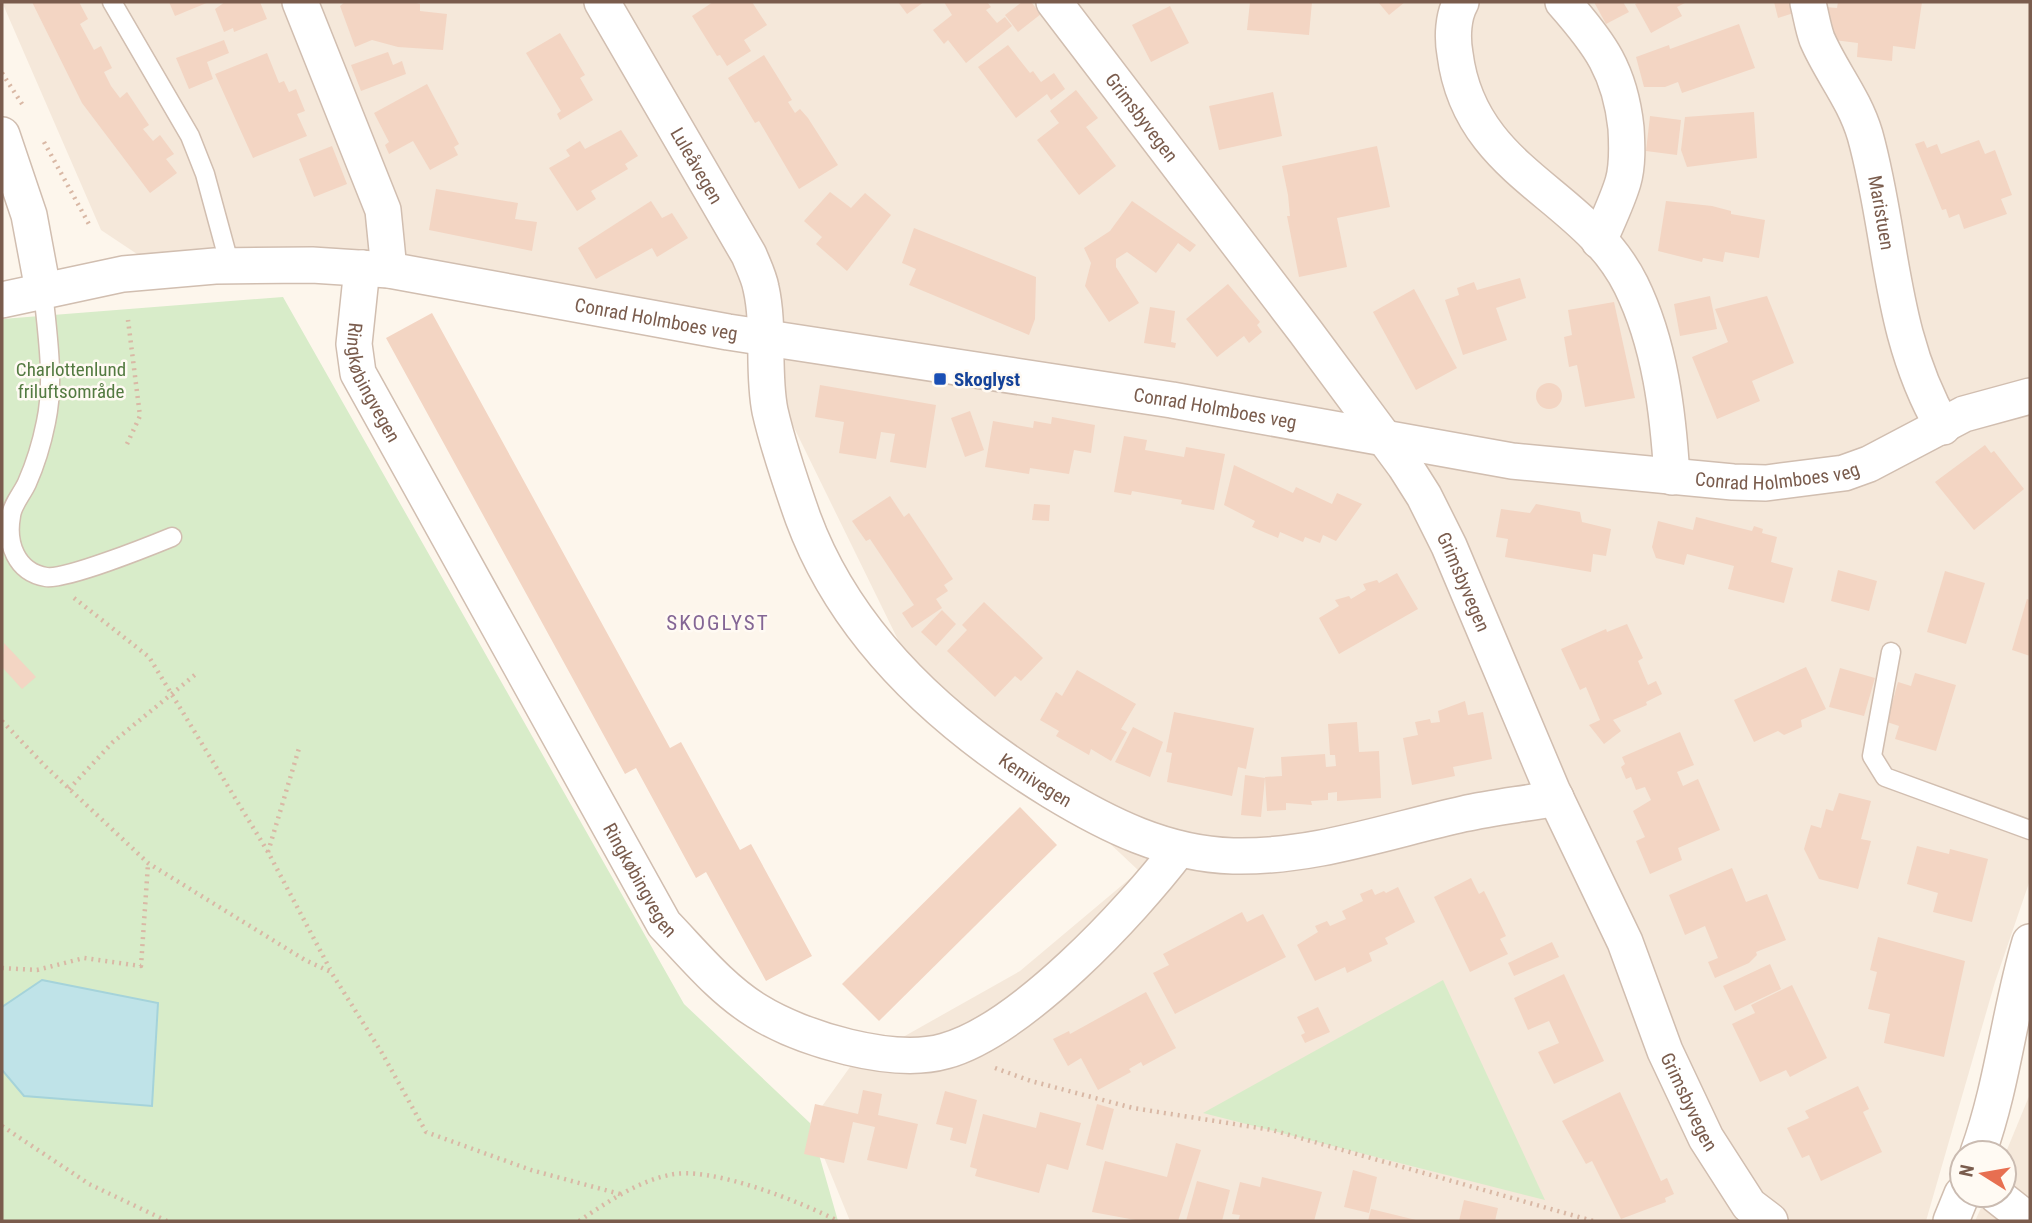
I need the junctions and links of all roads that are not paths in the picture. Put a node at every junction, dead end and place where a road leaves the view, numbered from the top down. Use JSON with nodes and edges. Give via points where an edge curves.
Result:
{"nodes":[{"id":1,"x":111,"y":2,"type":"edge"},
{"id":2,"x":300,"y":2,"type":"edge"},
{"id":3,"x":602,"y":2,"type":"edge"},
{"id":4,"x":1054,"y":2,"type":"edge"},
{"id":5,"x":1461,"y":2,"type":"edge"},
{"id":6,"x":1563,"y":2,"type":"edge"},
{"id":7,"x":1808,"y":3,"type":"edge"},
{"id":8,"x":2,"y":135,"type":"edge"},
{"id":9,"x":1599,"y":242,"type":"junction"},
{"id":10,"x":230,"y":266,"type":"junction"},
{"id":11,"x":375,"y":269,"type":"junction"},
{"id":12,"x":43,"y":290,"type":"junction"},
{"id":13,"x":2,"y":300,"type":"edge"},
{"id":14,"x":765,"y":337,"type":"junction"},
{"id":15,"x":2030,"y":396,"type":"edge"},
{"id":16,"x":1943,"y":427,"type":"junction"},
{"id":17,"x":1381,"y":436,"type":"junction"},
{"id":18,"x":1672,"y":477,"type":"junction"},
{"id":19,"x":6,"y":519,"type":"edge"},
{"id":20,"x":172,"y":537,"type":"dead end"},
{"id":21,"x":1891,"y":652,"type":"dead end"},
{"id":22,"x":1556,"y":798,"type":"junction"},
{"id":23,"x":2030,"y":830,"type":"edge"},
{"id":24,"x":1179,"y":849,"type":"junction"},
{"id":25,"x":2030,"y":942,"type":"edge"},
{"id":26,"x":1982,"y":1139,"type":"edge"},
{"id":27,"x":2014,"y":1209,"type":"edge"},
{"id":28,"x":1770,"y":1221,"type":"edge"},
{"id":29,"x":2029,"y":1221,"type":"edge"}],
"edges":[{"from":1,"to":10,"type":"lane","via":[[190,135]]},
{"from":2,"to":11,"type":"street","via":[[383,210]]},
{"from":3,"to":14,"type":"street","name":"Luleåvegen","via":[[749,255],[761,287]]},
{"from":4,"to":17,"type":"street","name":"Grimsbyvegen"},
{"from":5,"to":9,"type":"street","via":[[1454,47],[1463,94],[1474,118],[1495,144]]},
{"from":6,"to":9,"type":"street","via":[[1603,51],[1616,76],[1624,112],[1628,146],[1624,179]]},
{"from":7,"to":16,"type":"street","name":"Maristuen","via":[[1818,39],[1861,121],[1909,356]]},
{"from":8,"to":12,"type":"street","via":[[29,215]]},
{"from":9,"to":18,"type":"street","via":[[1630,283],[1650,331],[1663,391]]},
{"from":10,"to":11,"type":"street","name":"Conrad Holmboes veg"},
{"from":10,"to":12,"type":"street","name":"Conrad Holmboes veg","via":[[123,274]]},
{"from":11,"to":14,"type":"street","name":"Conrad Holmboes veg"},
{"from":11,"to":24,"type":"street","name":"Ringkøbingvegen","via":[[354,344],[358,373],[664,924],[756,1011],[789,1028],[892,1054],[942,1052],[971,1043],[1006,1021],[1080,957],[1138,899]]},
{"from":12,"to":13,"type":"street","name":"Conrad Holmboes veg"},
{"from":12,"to":19,"type":"lane","via":[[49,405],[28,481]]},
{"from":14,"to":17,"type":"street","name":"Conrad Holmboes veg"},
{"from":14,"to":24,"type":"street","name":"Kemivegen","via":[[771,411],[804,519],[830,573],[867,632],[934,705],[1020,771],[1090,814]]},
{"from":15,"to":16,"type":"street","name":"Conrad Holmboes veg","via":[[1964,414]]},
{"from":16,"to":18,"type":"street","name":"Conrad Holmboes veg","via":[[1844,473],[1766,483]]},
{"from":17,"to":18,"type":"street","name":"Conrad Holmboes veg","via":[[1513,461]]},
{"from":17,"to":22,"type":"street","name":"Grimsbyvegen","via":[[1405,466],[1448,545]]},
{"from":19,"to":20,"type":"lane","via":[[15,557],[29,572],[48,578]]},
{"from":21,"to":23,"type":"lane","via":[[1872,756],[1885,777]]},
{"from":22,"to":24,"type":"street","name":"Kemivegen","via":[[1297,852],[1236,856]]},
{"from":22,"to":28,"type":"street","name":"Grimsbyvegen","via":[[1625,943],[1665,1051],[1706,1139],[1749,1205]]},
{"from":25,"to":26,"type":"street","via":[[2018,981],[2005,1060]]},
{"from":27,"to":29,"type":"street"}]}
